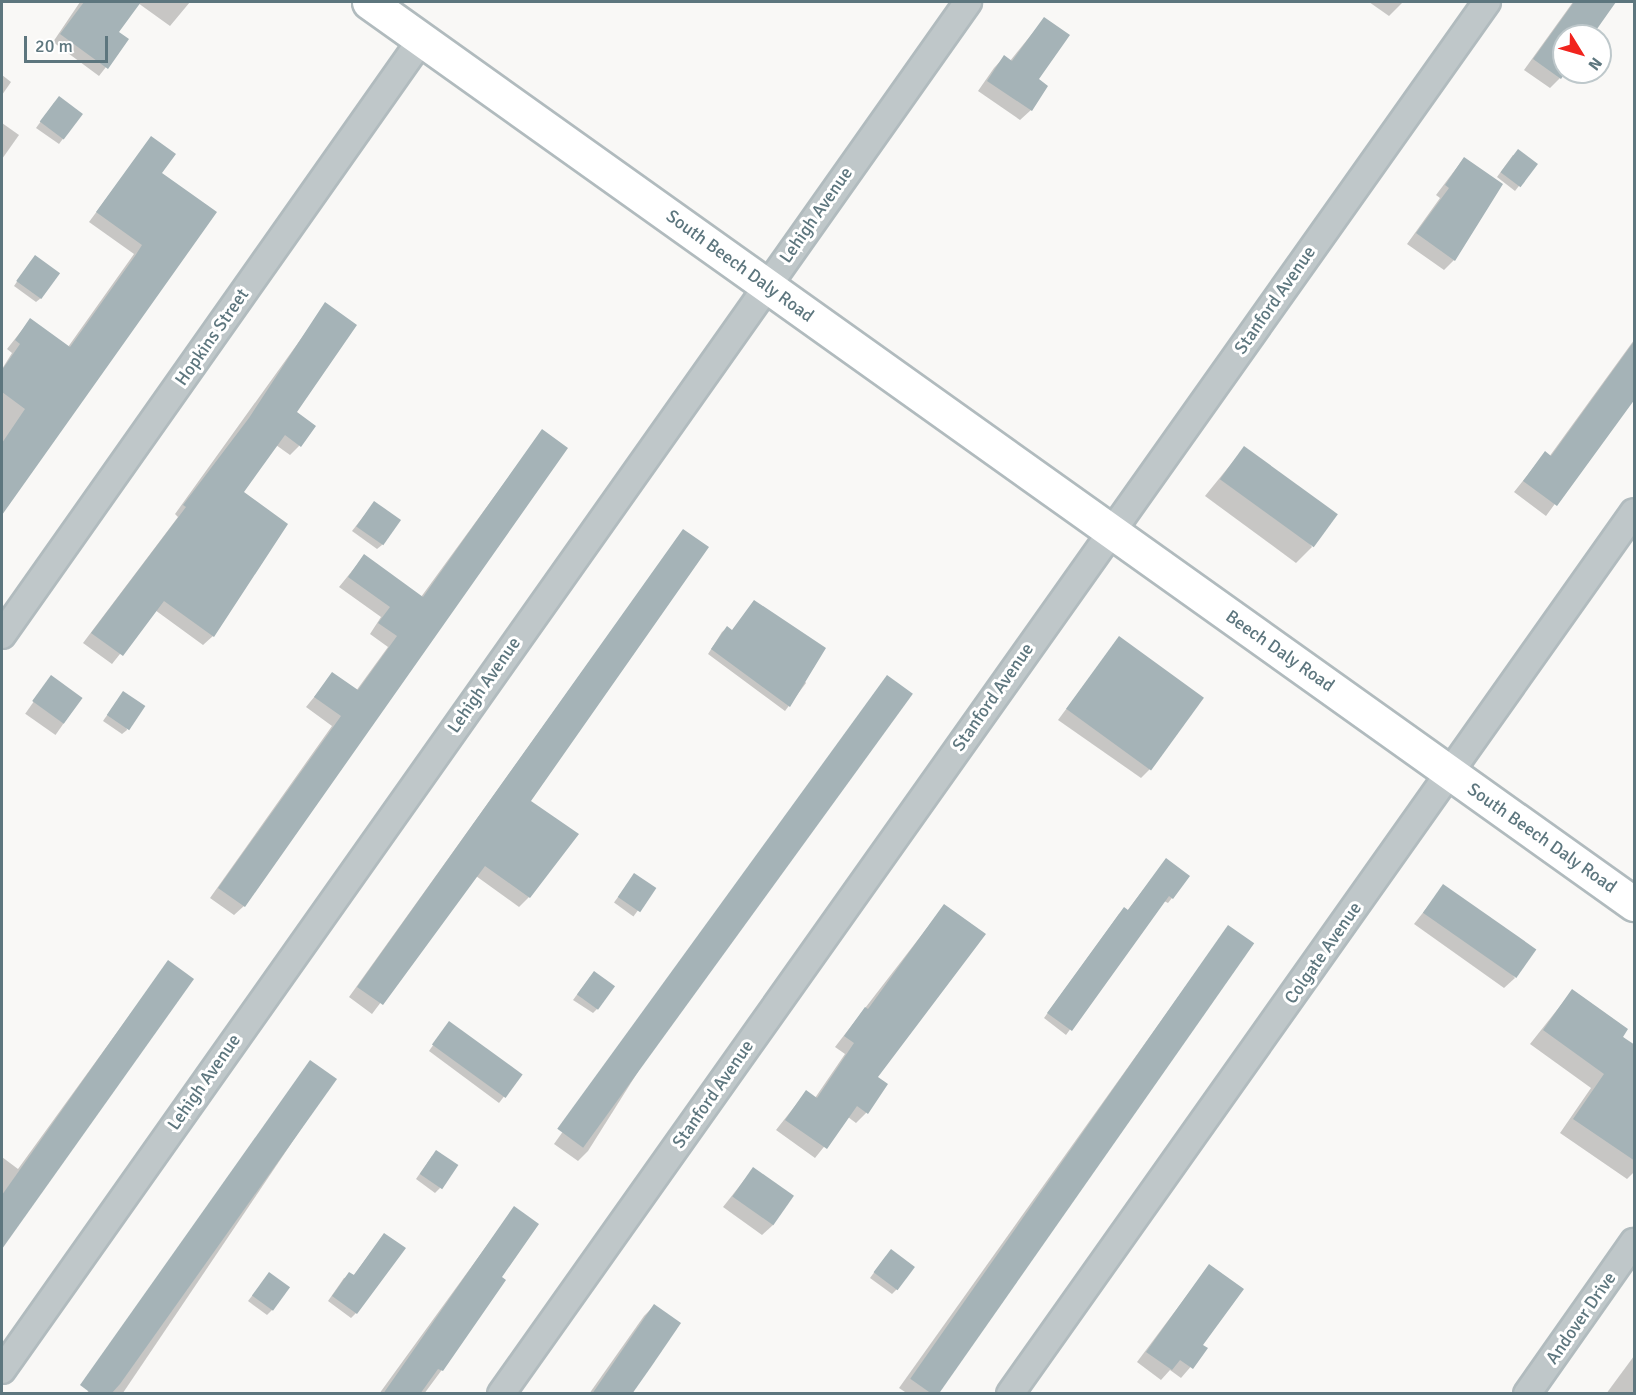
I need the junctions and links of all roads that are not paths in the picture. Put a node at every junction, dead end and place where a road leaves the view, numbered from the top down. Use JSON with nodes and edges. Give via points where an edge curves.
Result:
{"nodes":[{"id":1,"x":369,"y":2,"type":"edge"},
{"id":2,"x":968,"y":2,"type":"edge"},
{"id":3,"x":1487,"y":2,"type":"edge"},
{"id":4,"x":422,"y":39,"type":"junction"},
{"id":5,"x":766,"y":285,"type":"junction"},
{"id":6,"x":1635,"y":512,"type":"edge"},
{"id":7,"x":1111,"y":531,"type":"junction"},
{"id":8,"x":2,"y":634,"type":"edge"},
{"id":9,"x":1449,"y":772,"type":"junction"},
{"id":10,"x":1635,"y":904,"type":"edge"},
{"id":11,"x":1635,"y":1242,"type":"edge"},
{"id":12,"x":2,"y":1370,"type":"edge"},
{"id":13,"x":501,"y":1394,"type":"edge"},
{"id":14,"x":1010,"y":1394,"type":"edge"},
{"id":15,"x":1527,"y":1394,"type":"edge"}],
"edges":[{"from":1,"to":4,"type":"main road","name":"South Beech Daly Road"},
{"from":2,"to":5,"type":"street","name":"Lehigh Avenue"},
{"from":3,"to":7,"type":"street","name":"Stanford Avenue"},
{"from":4,"to":5,"type":"main road","name":"South Beech Daly Road"},
{"from":4,"to":8,"type":"street","name":"Hopkins Street"},
{"from":5,"to":7,"type":"main road","name":"South Beech Daly Road"},
{"from":5,"to":12,"type":"street","name":"Lehigh Avenue"},
{"from":6,"to":9,"type":"street","name":"Colgate Avenue"},
{"from":7,"to":9,"type":"main road","name":"Beech Daly Road"},
{"from":7,"to":13,"type":"street","name":"Stanford Avenue"},
{"from":9,"to":10,"type":"main road","name":"South Beech Daly Road"},
{"from":9,"to":14,"type":"street","name":"Colgate Avenue"},
{"from":11,"to":15,"type":"street","name":"Andover Drive"}]}
